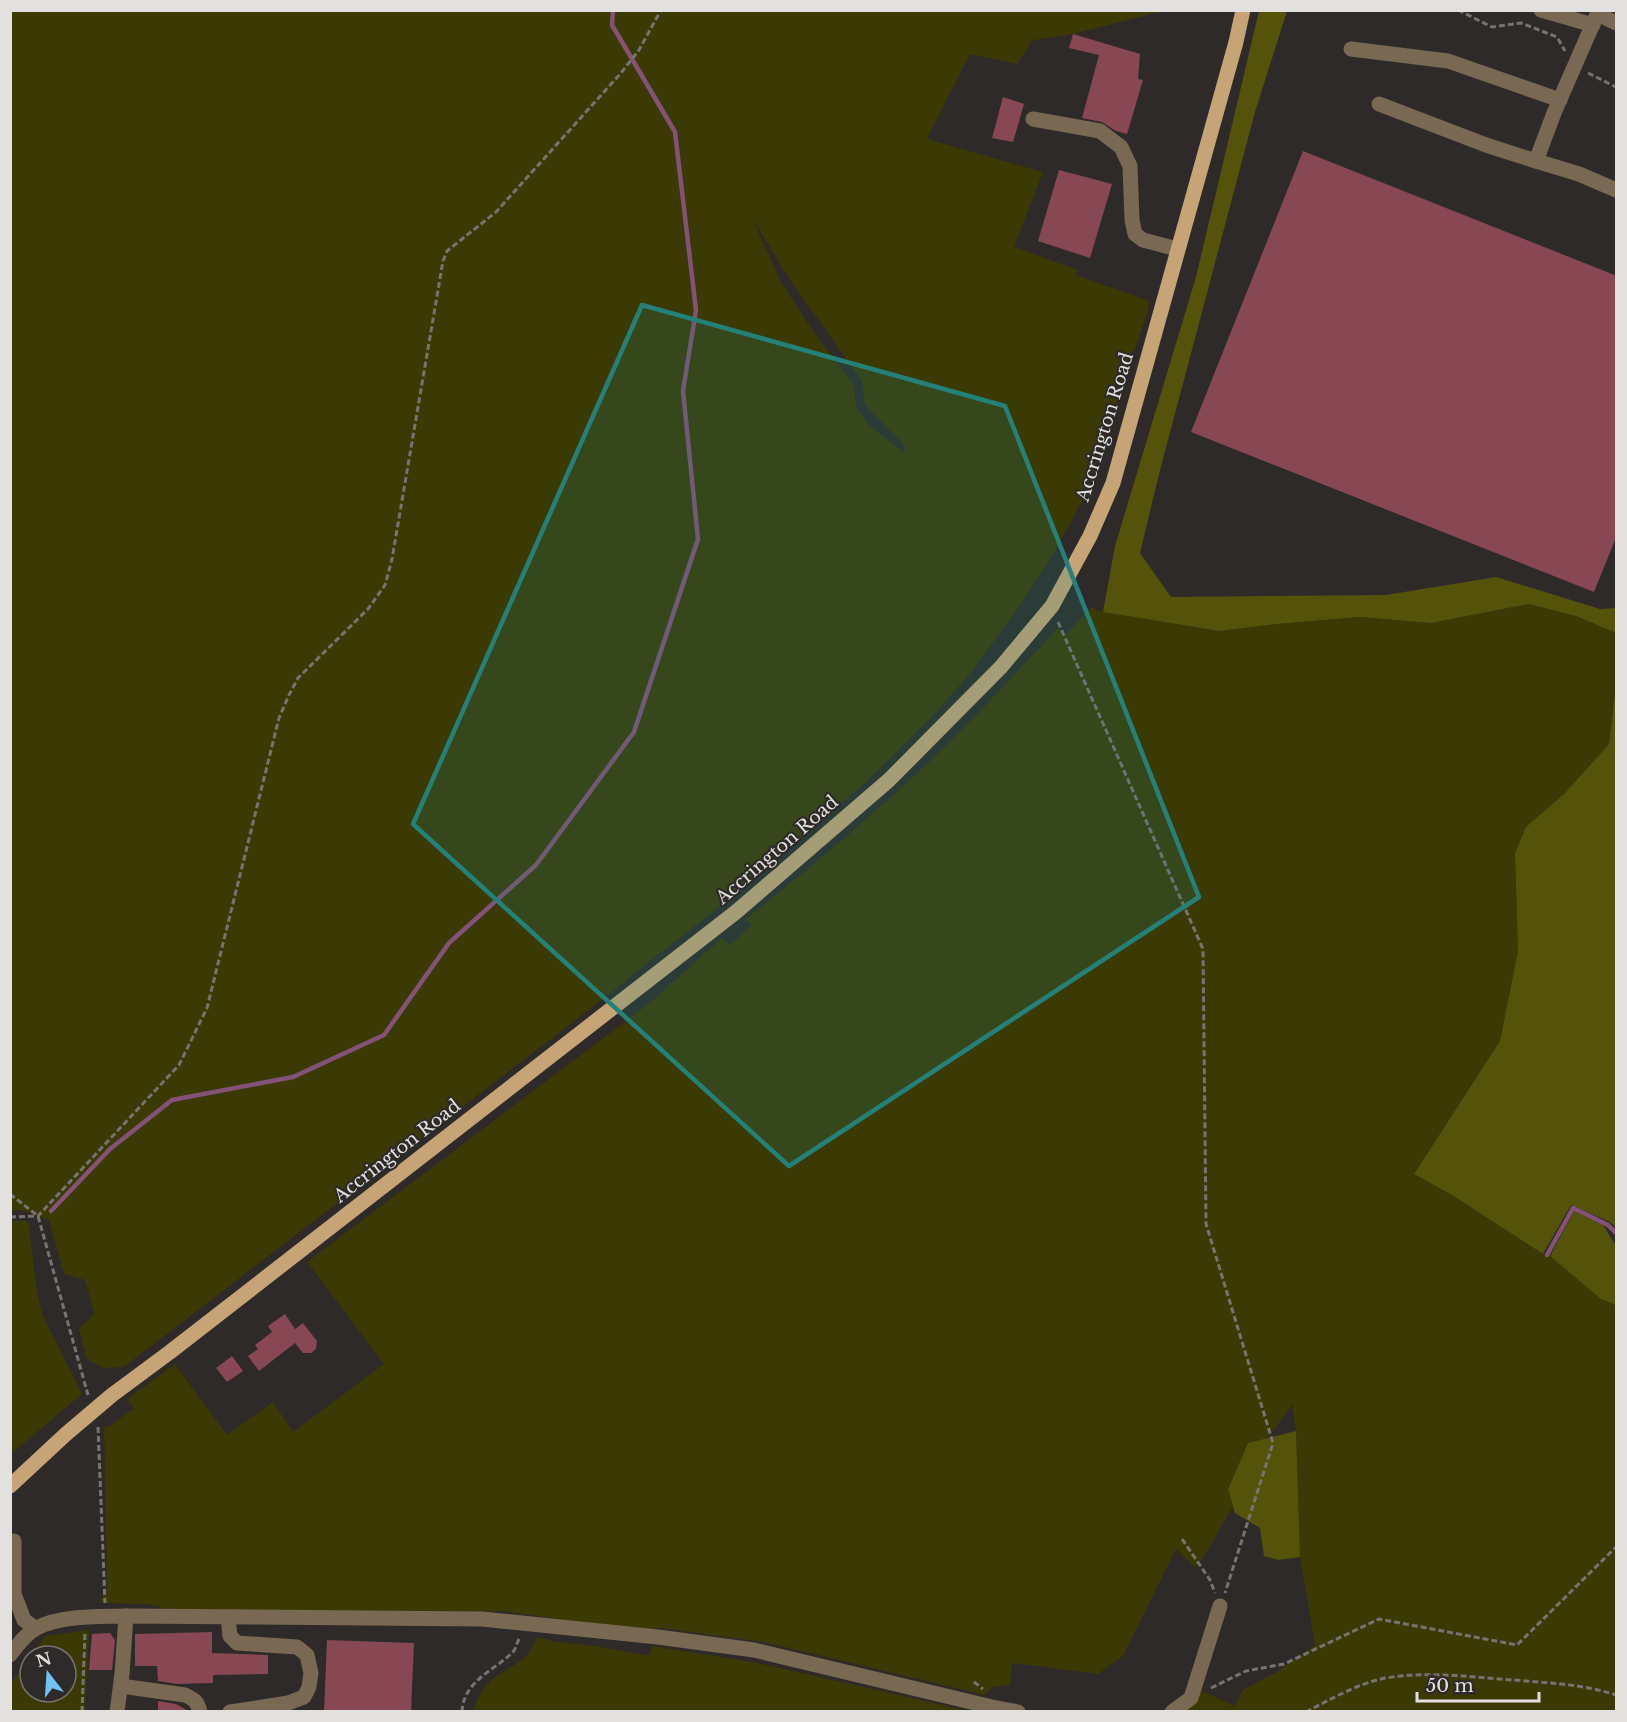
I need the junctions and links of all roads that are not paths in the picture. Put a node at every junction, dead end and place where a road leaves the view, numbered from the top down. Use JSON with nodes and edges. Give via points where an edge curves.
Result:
{"nodes":[{"id":1,"x":1243,"y":10,"type":"edge"},
{"id":2,"x":1541,"y":10,"type":"edge"},
{"id":3,"x":1597,"y":16,"type":"edge"},
{"id":4,"x":1617,"y":23,"type":"edge"},
{"id":5,"x":1351,"y":49,"type":"dead end"},
{"id":6,"x":1379,"y":104,"type":"dead end"},
{"id":7,"x":1557,"y":106,"type":"junction"},
{"id":8,"x":1033,"y":119,"type":"dead end"},
{"id":9,"x":1536,"y":161,"type":"junction"},
{"id":10,"x":1617,"y":190,"type":"edge"},
{"id":11,"x":1177,"y":249,"type":"junction"},
{"id":12,"x":10,"y":1486,"type":"edge"},
{"id":13,"x":14,"y":1541,"type":"dead end"},
{"id":14,"x":1220,"y":1606,"type":"road end"},
{"id":15,"x":126,"y":1616,"type":"junction"},
{"id":16,"x":228,"y":1617,"type":"junction"},
{"id":17,"x":35,"y":1628,"type":"junction"},
{"id":18,"x":10,"y":1655,"type":"edge"},
{"id":19,"x":121,"y":1686,"type":"junction"},
{"id":20,"x":117,"y":1712,"type":"edge"},
{"id":21,"x":200,"y":1712,"type":"edge"},
{"id":22,"x":230,"y":1712,"type":"edge"},
{"id":23,"x":1018,"y":1712,"type":"edge"},
{"id":24,"x":1172,"y":1712,"type":"edge"}],
"edges":[{"from":1,"to":11,"type":"main road","name":"Accrington Road"},
{"from":2,"to":3,"type":"street"},
{"from":3,"to":4,"type":"street"},
{"from":3,"to":7,"type":"street"},
{"from":5,"to":7,"type":"street","via":[[1448,61]]},
{"from":6,"to":9,"type":"street"},
{"from":7,"to":9,"type":"street"},
{"from":8,"to":11,"type":"street","via":[[1100,131],[1121,147],[1131,166],[1135,234]]},
{"from":9,"to":10,"type":"street"},
{"from":11,"to":12,"type":"main road","name":"Accrington Road","via":[[1113,483],[1052,606],[1001,667],[889,780],[736,912],[112,1395]]},
{"from":13,"to":17,"type":"street","via":[[14,1594],[24,1620]]},
{"from":14,"to":24,"type":"street","via":[[1191,1698]]},
{"from":15,"to":16,"type":"street"},
{"from":15,"to":17,"type":"street","via":[[51,1622]]},
{"from":15,"to":19,"type":"street"},
{"from":16,"to":22,"type":"street","via":[[230,1636],[237,1643],[297,1647],[307,1655],[311,1673],[304,1697]]},
{"from":16,"to":23,"type":"street","via":[[482,1618],[658,1637],[754,1650]]},
{"from":17,"to":18,"type":"street"},
{"from":19,"to":20,"type":"street"},
{"from":19,"to":21,"type":"street","via":[[185,1695],[195,1700]]}]}
